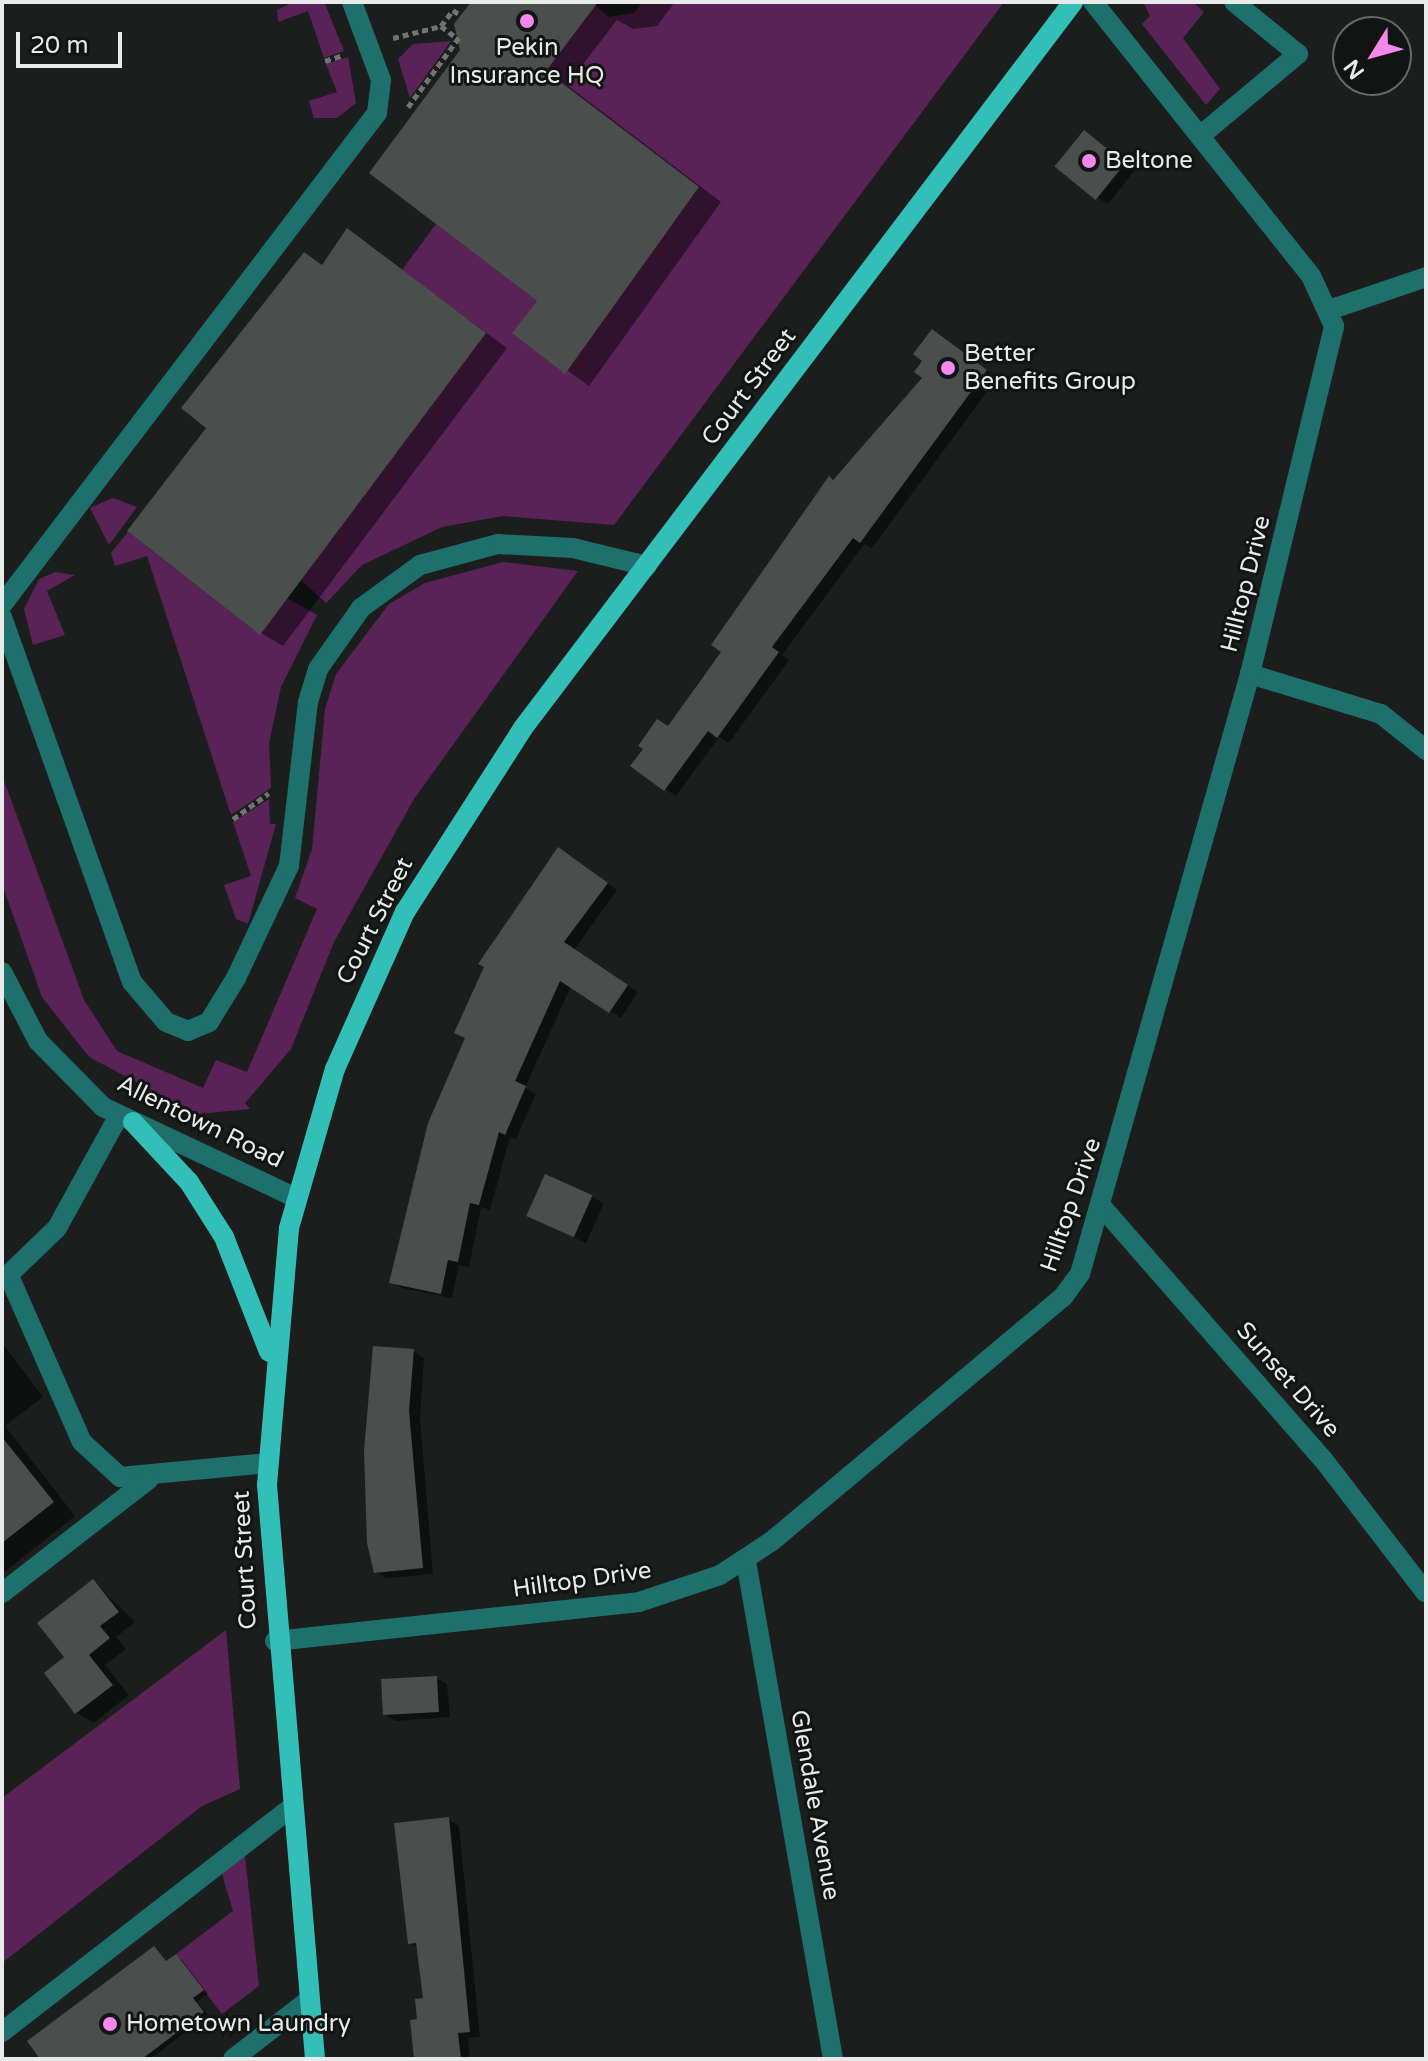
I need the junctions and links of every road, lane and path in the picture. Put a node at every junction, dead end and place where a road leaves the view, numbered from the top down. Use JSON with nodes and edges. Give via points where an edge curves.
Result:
{"nodes":[{"id":1,"x":352,"y":2,"type":"edge"},
{"id":2,"x":1073,"y":2,"type":"edge"},
{"id":3,"x":1093,"y":2,"type":"edge"},
{"id":4,"x":1234,"y":2,"type":"edge"},
{"id":5,"x":460,"y":15,"type":"dead end"},
{"id":6,"x":441,"y":26,"type":"junction"},
{"id":7,"x":385,"y":40,"type":"dead end"},
{"id":8,"x":346,"y":54,"type":"dead end"},
{"id":9,"x":325,"y":61,"type":"dead end"},
{"id":10,"x":408,"y":107,"type":"dead end"},
{"id":11,"x":1200,"y":136,"type":"junction"},
{"id":12,"x":1426,"y":277,"type":"edge"},
{"id":13,"x":1332,"y":309,"type":"junction"},
{"id":14,"x":647,"y":566,"type":"junction"},
{"id":15,"x":2,"y":605,"type":"edge"},
{"id":16,"x":2,"y":617,"type":"edge"},
{"id":17,"x":1250,"y":674,"type":"junction"},
{"id":18,"x":1426,"y":750,"type":"edge"},
{"id":19,"x":273,"y":790,"type":"dead end"},
{"id":20,"x":233,"y":819,"type":"dead end"},
{"id":21,"x":2,"y":972,"type":"edge"},
{"id":22,"x":126,"y":1118,"type":"junction"},
{"id":23,"x":296,"y":1198,"type":"junction"},
{"id":24,"x":1102,"y":1207,"type":"junction"},
{"id":25,"x":5,"y":1278,"type":"edge"},
{"id":26,"x":273,"y":1364,"type":"junction"},
{"id":27,"x":268,"y":1463,"type":"junction"},
{"id":28,"x":149,"y":1479,"type":"junction"},
{"id":29,"x":746,"y":1561,"type":"junction"},
{"id":30,"x":2,"y":1593,"type":"edge"},
{"id":31,"x":1426,"y":1593,"type":"edge"},
{"id":32,"x":275,"y":1641,"type":"junction"},
{"id":33,"x":291,"y":1808,"type":"junction"},
{"id":34,"x":309,"y":2000,"type":"junction"},
{"id":35,"x":2,"y":2032,"type":"edge"},
{"id":36,"x":233,"y":2059,"type":"edge"},
{"id":37,"x":315,"y":2059,"type":"edge"},
{"id":38,"x":833,"y":2059,"type":"edge"}],
"edges":[{"from":1,"to":15,"type":"street","via":[[381,80],[377,113]]},
{"from":2,"to":14,"type":"main road","name":"Court Street"},
{"from":3,"to":11,"type":"street"},
{"from":4,"to":11,"type":"street","via":[[1298,54]]},
{"from":5,"to":6,"type":"path","via":[[453,10]]},
{"from":6,"to":7,"type":"path"},
{"from":6,"to":10,"type":"path","via":[[459,38]]},
{"from":8,"to":9,"type":"path"},
{"from":11,"to":13,"type":"street"},
{"from":12,"to":13,"type":"street"},
{"from":13,"to":17,"type":"street","name":"Hilltop Drive","via":[[1333,346]]},
{"from":14,"to":16,"type":"street","via":[[573,548],[498,544],[420,565],[361,608],[318,669],[308,702],[289,866],[236,978],[209,1022],[188,1031],[166,1022],[132,982]]},
{"from":14,"to":23,"type":"main road","name":"Court Street","via":[[523,728],[405,912],[335,1069]]},
{"from":17,"to":18,"type":"street","via":[[1381,714]]},
{"from":17,"to":24,"type":"street","name":"Hilltop Drive"},
{"from":19,"to":20,"type":"path"},
{"from":21,"to":22,"type":"street","name":"Allentown Road","via":[[38,1041]]},
{"from":22,"to":23,"type":"street","name":"Allentown Road"},
{"from":22,"to":25,"type":"street","via":[[57,1228]]},
{"from":22,"to":26,"type":"main road","via":[[189,1182],[224,1237]]},
{"from":23,"to":26,"type":"main road","name":"Court Street"},
{"from":24,"to":29,"type":"street","name":"Hilltop Drive","via":[[1080,1274],[1063,1297]]},
{"from":24,"to":31,"type":"street","name":"Sunset Drive","via":[[1322,1458]]},
{"from":25,"to":28,"type":"street","via":[[82,1442],[120,1477]]},
{"from":26,"to":27,"type":"main road","name":"Court Street"},
{"from":27,"to":28,"type":"street"},
{"from":27,"to":32,"type":"main road","name":"Court Street"},
{"from":28,"to":30,"type":"street"},
{"from":29,"to":32,"type":"street","name":"Hilltop Drive","via":[[639,1602]]},
{"from":29,"to":38,"type":"street","name":"Glendale Avenue"},
{"from":32,"to":33,"type":"main road","name":"Court Street"},
{"from":33,"to":34,"type":"main road","name":"Court Street"},
{"from":33,"to":35,"type":"street"},
{"from":34,"to":36,"type":"street"},
{"from":34,"to":37,"type":"main road","name":"Court Street"}]}
